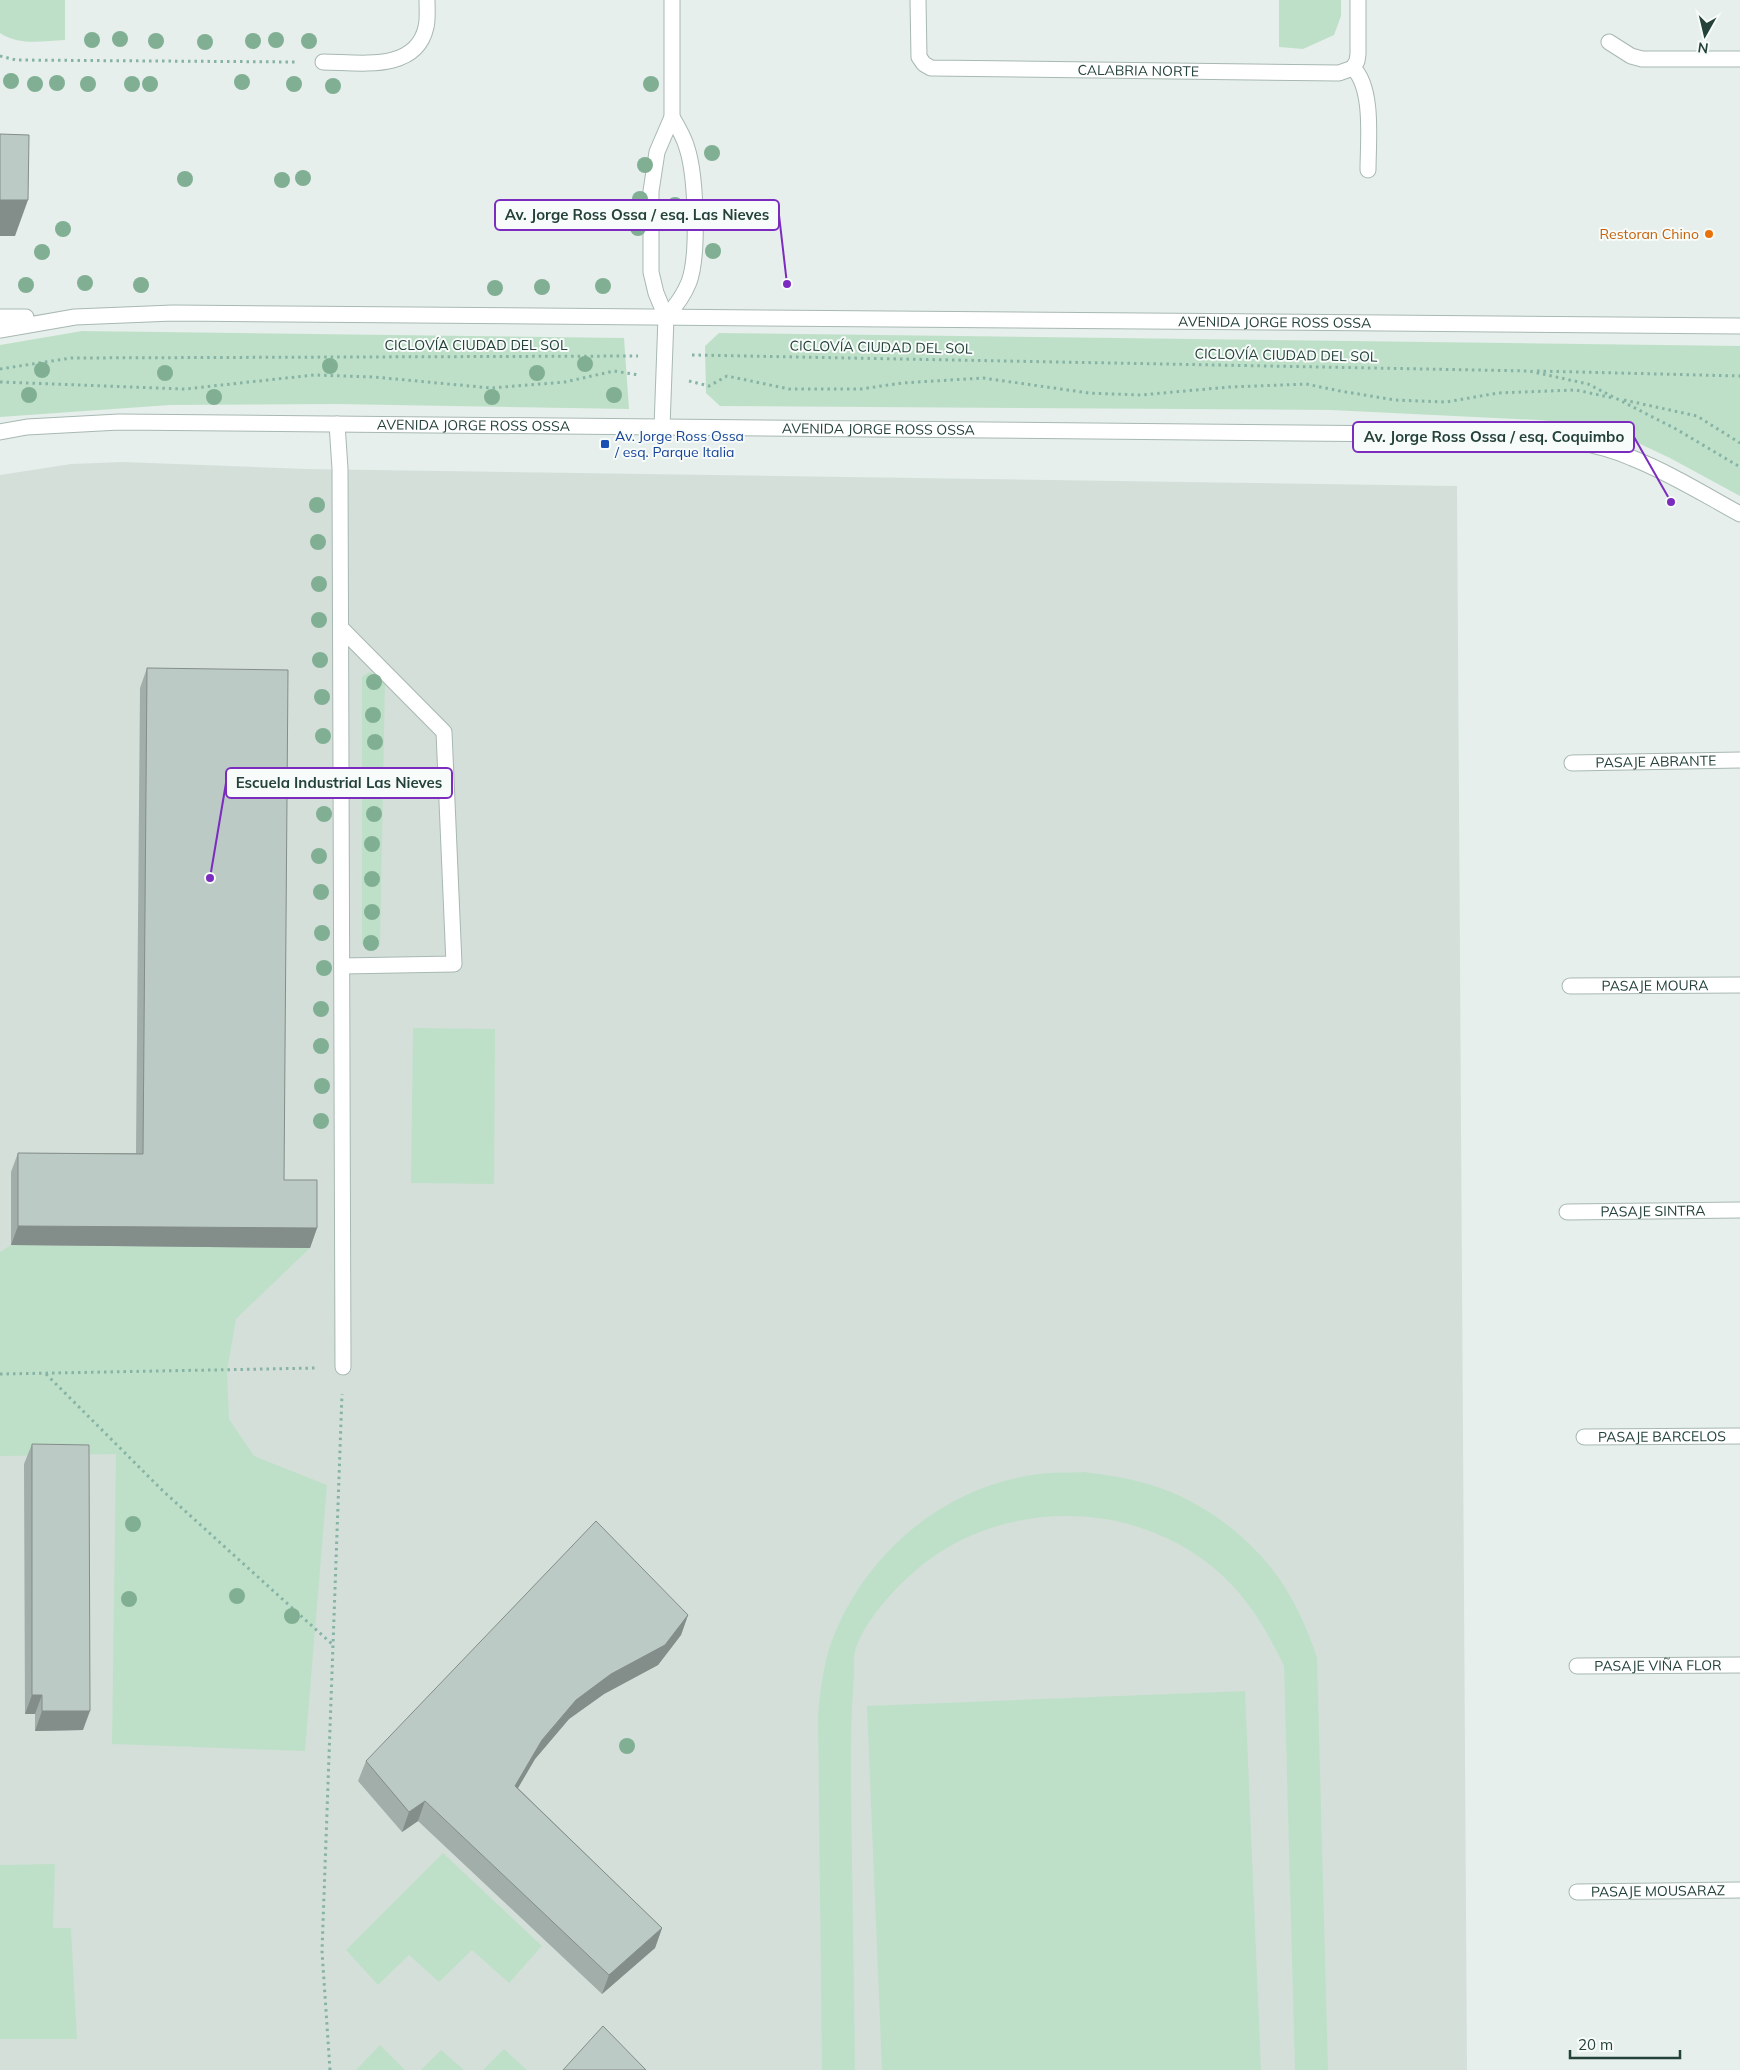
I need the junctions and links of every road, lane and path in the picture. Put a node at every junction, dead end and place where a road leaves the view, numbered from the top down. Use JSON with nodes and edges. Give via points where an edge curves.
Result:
{"nodes":[{"id":1,"x":427,"y":0,"type":"edge"},
{"id":2,"x":672,"y":0,"type":"edge"},
{"id":3,"x":918,"y":0,"type":"edge"},
{"id":4,"x":1358,"y":0,"type":"edge"},
{"id":5,"x":1609,"y":42,"type":"dead end"},
{"id":6,"x":0,"y":56,"type":"edge"},
{"id":7,"x":1740,"y":59,"type":"edge"},
{"id":8,"x":303,"y":62,"type":"dead end"},
{"id":9,"x":323,"y":62,"type":"dead end"},
{"id":10,"x":1353,"y":68,"type":"junction"},
{"id":11,"x":672,"y":117,"type":"junction"},
{"id":12,"x":1368,"y":170,"type":"dead end"},
{"id":13,"x":0,"y":317,"type":"edge"},
{"id":14,"x":75,"y":317,"type":"junction"},
{"id":15,"x":666,"y":317,"type":"junction"},
{"id":16,"x":1740,"y":326,"type":"edge"},
{"id":17,"x":0,"y":330,"type":"edge"},
{"id":18,"x":665,"y":356,"type":"junction"},
{"id":19,"x":0,"y":369,"type":"edge"},
{"id":20,"x":1529,"y":371,"type":"junction"},
{"id":21,"x":1740,"y":376,"type":"edge"},
{"id":22,"x":664,"y":377,"type":"junction"},
{"id":23,"x":0,"y":382,"type":"edge"},
{"id":24,"x":1618,"y":398,"type":"junction"},
{"id":25,"x":337,"y":424,"type":"junction"},
{"id":26,"x":662,"y":427,"type":"junction"},
{"id":27,"x":0,"y":432,"type":"edge"},
{"id":28,"x":1740,"y":443,"type":"edge"},
{"id":29,"x":1740,"y":467,"type":"edge"},
{"id":30,"x":1740,"y":514,"type":"edge"},
{"id":31,"x":340,"y":628,"type":"junction"},
{"id":32,"x":1740,"y":760,"type":"edge"},
{"id":33,"x":1572,"y":763,"type":"dead end"},
{"id":34,"x":342,"y":966,"type":"junction"},
{"id":35,"x":1740,"y":985,"type":"edge"},
{"id":36,"x":1570,"y":986,"type":"dead end"},
{"id":37,"x":1740,"y":1210,"type":"edge"},
{"id":38,"x":1567,"y":1212,"type":"dead end"},
{"id":39,"x":343,"y":1367,"type":"junction"},
{"id":40,"x":46,"y":1373,"type":"junction"},
{"id":41,"x":0,"y":1374,"type":"edge"},
{"id":42,"x":1740,"y":1436,"type":"edge"},
{"id":43,"x":1584,"y":1437,"type":"dead end"},
{"id":44,"x":333,"y":1644,"type":"junction"},
{"id":45,"x":1740,"y":1665,"type":"edge"},
{"id":46,"x":1577,"y":1666,"type":"dead end"},
{"id":47,"x":1740,"y":1890,"type":"edge"},
{"id":48,"x":1577,"y":1892,"type":"dead end"},
{"id":49,"x":330,"y":2070,"type":"edge"}],
"edges":[{"from":1,"to":9,"type":"street","via":[[426,27],[413,50],[394,61]]},
{"from":2,"to":11,"type":"street"},
{"from":3,"to":10,"type":"street","name":"CALABRIA NORTE","via":[[919,57],[931,68],[1339,73]]},
{"from":4,"to":10,"type":"street","via":[[1358,54]]},
{"from":5,"to":7,"type":"street","via":[[1642,59]]},
{"from":6,"to":8,"type":"path","via":[[16,60]]},
{"from":10,"to":12,"type":"street","via":[[1362,80],[1367,97]]},
{"from":11,"to":15,"type":"street","via":[[657,152],[651,192],[651,272]]},
{"from":11,"to":15,"type":"street","via":[[687,146],[692,166],[695,251],[689,283]]},
{"from":13,"to":14,"type":"street"},
{"from":14,"to":15,"type":"street","name":"AVENIDA JORGE ROSS OSSA","via":[[173,313]]},
{"from":14,"to":17,"type":"street","name":"AVENIDA JORGE ROSS OSSA"},
{"from":15,"to":16,"type":"street","name":"AVENIDA JORGE ROSS OSSA"},
{"from":15,"to":18,"type":"street"},
{"from":18,"to":19,"type":"path","name":"CICLOVÍA CIUDAD DEL SOL","via":[[71,358]]},
{"from":18,"to":20,"type":"path","name":"CICLOVÍA CIUDAD DEL SOL"},
{"from":18,"to":22,"type":"street"},
{"from":20,"to":21,"type":"path"},
{"from":20,"to":24,"type":"path","name":"CICLOVÍA CIUDAD DEL SOL","via":[[1588,384]]},
{"from":22,"to":23,"type":"path","via":[[614,371],[565,382],[491,388],[314,375],[185,389]]},
{"from":22,"to":24,"type":"path","via":[[709,386],[727,376],[789,389],[861,388],[983,378],[1089,393],[1133,395],[1306,384],[1395,400],[1446,402],[1498,393],[1576,390]]},
{"from":22,"to":26,"type":"street"},
{"from":24,"to":28,"type":"path","via":[[1697,416]]},
{"from":24,"to":29,"type":"path","name":"CICLOVÍA CIUDAD DEL SOL"},
{"from":25,"to":26,"type":"street","name":"AVENIDA JORGE ROSS OSSA"},
{"from":25,"to":27,"type":"street","name":"AVENIDA JORGE ROSS OSSA","via":[[119,422],[27,427]]},
{"from":25,"to":31,"type":"street"},
{"from":26,"to":30,"type":"street","name":"AVENIDA JORGE ROSS OSSA","via":[[1520,435],[1588,444],[1631,457]]},
{"from":31,"to":34,"type":"street"},
{"from":31,"to":34,"type":"street","via":[[444,732],[454,964]]},
{"from":32,"to":33,"type":"street","name":"PASAJE ABRANTE"},
{"from":34,"to":39,"type":"street"},
{"from":35,"to":36,"type":"street","name":"PASAJE MOURA"},
{"from":37,"to":38,"type":"street","name":"PASAJE SINTRA"},
{"from":39,"to":40,"type":"path"},
{"from":39,"to":44,"type":"path"},
{"from":40,"to":41,"type":"path"},
{"from":40,"to":44,"type":"path","via":[[163,1491]]},
{"from":42,"to":43,"type":"street","name":"PASAJE BARCELOS"},
{"from":44,"to":49,"type":"path","via":[[322,1951]]},
{"from":45,"to":46,"type":"street","name":"PASAJE VIÑA FLOR"},
{"from":47,"to":48,"type":"street","name":"PASAJE MOUSARAZ"}]}
